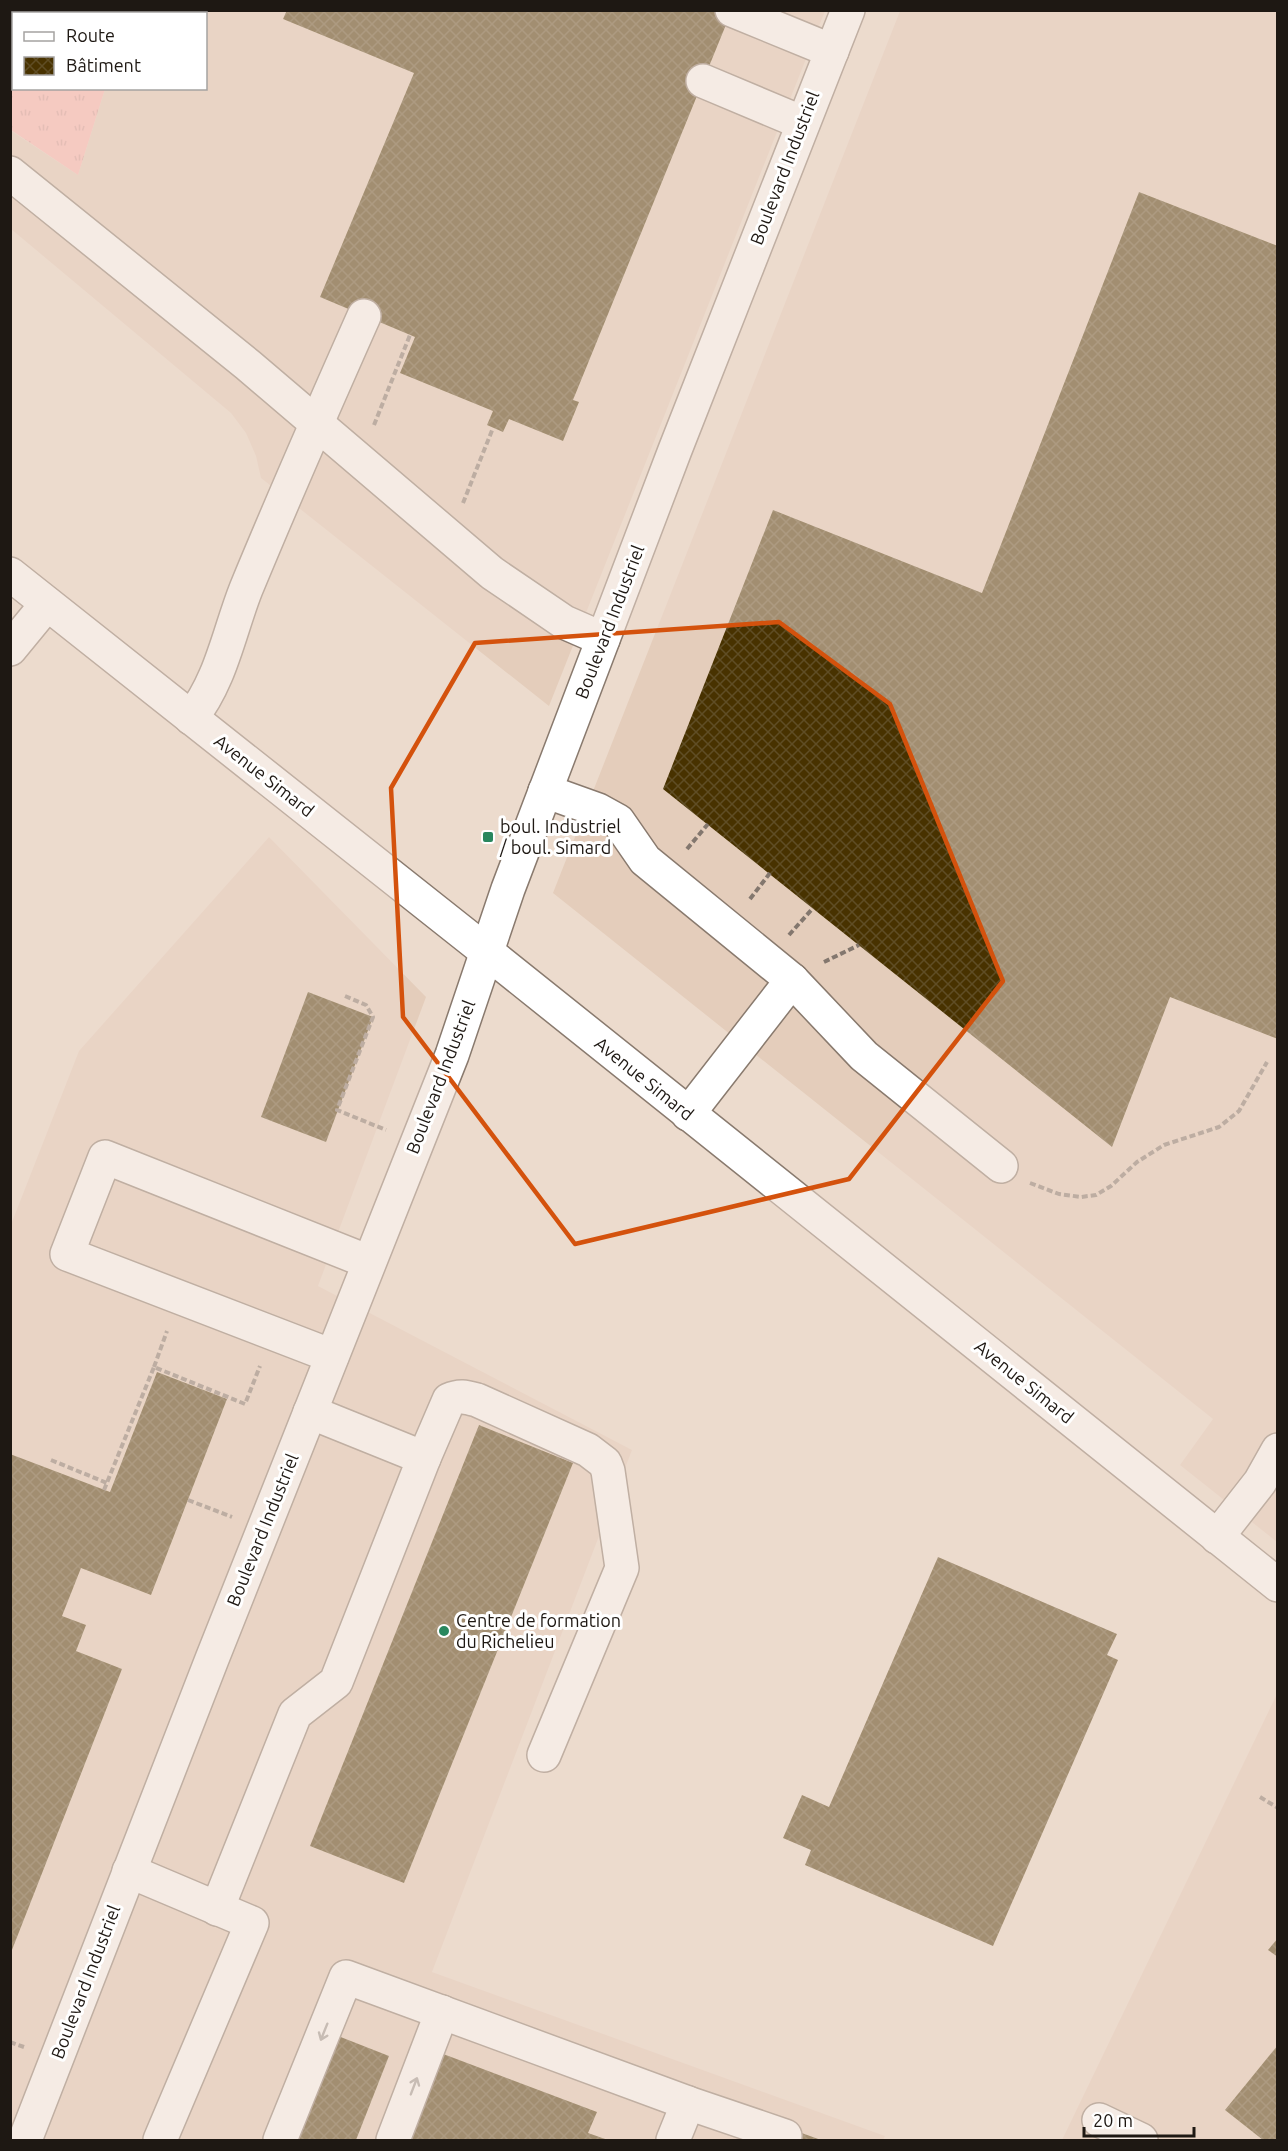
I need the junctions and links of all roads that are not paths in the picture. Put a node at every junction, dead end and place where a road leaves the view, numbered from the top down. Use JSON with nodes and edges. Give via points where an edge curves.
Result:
{"nodes":[{"id":1,"x":732,"y":10,"type":"edge"},
{"id":2,"x":848,"y":10,"type":"edge"},
{"id":3,"x":832,"y":51,"type":"junction"},
{"id":4,"x":703,"y":81,"type":"dead end"},
{"id":5,"x":803,"y":123,"type":"junction"},
{"id":6,"x":10,"y":173,"type":"edge"},
{"id":7,"x":364,"y":316,"type":"dead end"},
{"id":8,"x":316,"y":423,"type":"junction"},
{"id":9,"x":10,"y":574,"type":"edge"},
{"id":10,"x":47,"y":604,"type":"junction"},
{"id":11,"x":603,"y":639,"type":"junction"},
{"id":12,"x":10,"y":649,"type":"edge"},
{"id":13,"x":191,"y":718,"type":"junction"},
{"id":14,"x":545,"y":791,"type":"junction"},
{"id":15,"x":486,"y":952,"type":"junction"},
{"id":16,"x":792,"y":980,"type":"junction"},
{"id":17,"x":688,"y":1114,"type":"junction"},
{"id":18,"x":1001,"y":1166,"type":"road end"},
{"id":19,"x":369,"y":1262,"type":"junction"},
{"id":20,"x":332,"y":1356,"type":"junction"},
{"id":21,"x":310,"y":1412,"type":"junction"},
{"id":22,"x":1278,"y":1450,"type":"edge"},
{"id":23,"x":424,"y":1458,"type":"junction"},
{"id":24,"x":1217,"y":1537,"type":"junction"},
{"id":25,"x":1278,"y":1585,"type":"edge"},
{"id":26,"x":544,"y":1755,"type":"dead end"},
{"id":27,"x":129,"y":1871,"type":"junction"},
{"id":28,"x":217,"y":1909,"type":"junction"},
{"id":29,"x":442,"y":2012,"type":"junction"},
{"id":30,"x":688,"y":2103,"type":"junction"},
{"id":31,"x":1099,"y":2120,"type":"dead end"},
{"id":32,"x":25,"y":2140,"type":"edge"},
{"id":33,"x":160,"y":2140,"type":"edge"},
{"id":34,"x":280,"y":2140,"type":"edge"},
{"id":35,"x":393,"y":2140,"type":"edge"},
{"id":36,"x":672,"y":2140,"type":"edge"},
{"id":37,"x":783,"y":2140,"type":"edge"},
{"id":38,"x":1141,"y":2140,"type":"edge"}],
"edges":[{"from":1,"to":3,"type":"street"},
{"from":2,"to":3,"type":"street","name":"Boulevard Industriel"},
{"from":3,"to":5,"type":"street","name":"Boulevard Industriel"},
{"from":4,"to":5,"type":"street"},
{"from":5,"to":11,"type":"street","name":"Boulevard Industriel"},
{"from":6,"to":8,"type":"street"},
{"from":7,"to":8,"type":"street"},
{"from":8,"to":11,"type":"street","via":[[492,573],[564,622]]},
{"from":8,"to":13,"type":"street","via":[[245,592],[210,692]]},
{"from":9,"to":10,"type":"street","name":"Avenue Simard"},
{"from":10,"to":12,"type":"street"},
{"from":10,"to":13,"type":"street","name":"Avenue Simard"},
{"from":11,"to":14,"type":"street","name":"Boulevard Industriel"},
{"from":13,"to":15,"type":"street","name":"Avenue Simard"},
{"from":14,"to":15,"type":"street","name":"Boulevard Industriel"},
{"from":14,"to":16,"type":"street","via":[[618,821],[645,860]]},
{"from":15,"to":17,"type":"street","name":"Avenue Simard"},
{"from":15,"to":19,"type":"street","name":"Boulevard Industriel","via":[[452,1055]]},
{"from":16,"to":17,"type":"street"},
{"from":16,"to":18,"type":"street","via":[[864,1056]]},
{"from":17,"to":24,"type":"street","name":"Avenue Simard"},
{"from":19,"to":20,"type":"street","name":"Boulevard Industriel"},
{"from":19,"to":20,"type":"street","via":[[105,1157],[67,1254]]},
{"from":20,"to":21,"type":"street","name":"Boulevard Industriel"},
{"from":21,"to":23,"type":"street"},
{"from":21,"to":27,"type":"street","name":"Boulevard Industriel"},
{"from":22,"to":24,"type":"street","via":[[1260,1482]]},
{"from":23,"to":26,"type":"street","via":[[450,1400],[465,1397],[588,1450],[605,1463],[622,1568]]},
{"from":23,"to":28,"type":"street","via":[[336,1682],[295,1714]]},
{"from":24,"to":25,"type":"street","name":"Avenue Simard"},
{"from":27,"to":28,"type":"street"},
{"from":27,"to":32,"type":"street","name":"Boulevard Industriel"},
{"from":28,"to":33,"type":"street","via":[[252,1923]]},
{"from":29,"to":30,"type":"street"},
{"from":29,"to":34,"type":"street","one_way":true,"via":[[346,1977]]},
{"from":35,"to":29,"type":"street","one_way":true},
{"from":30,"to":36,"type":"street"},
{"from":30,"to":37,"type":"street","via":[[785,2136]]},
{"from":31,"to":38,"type":"street"}]}
